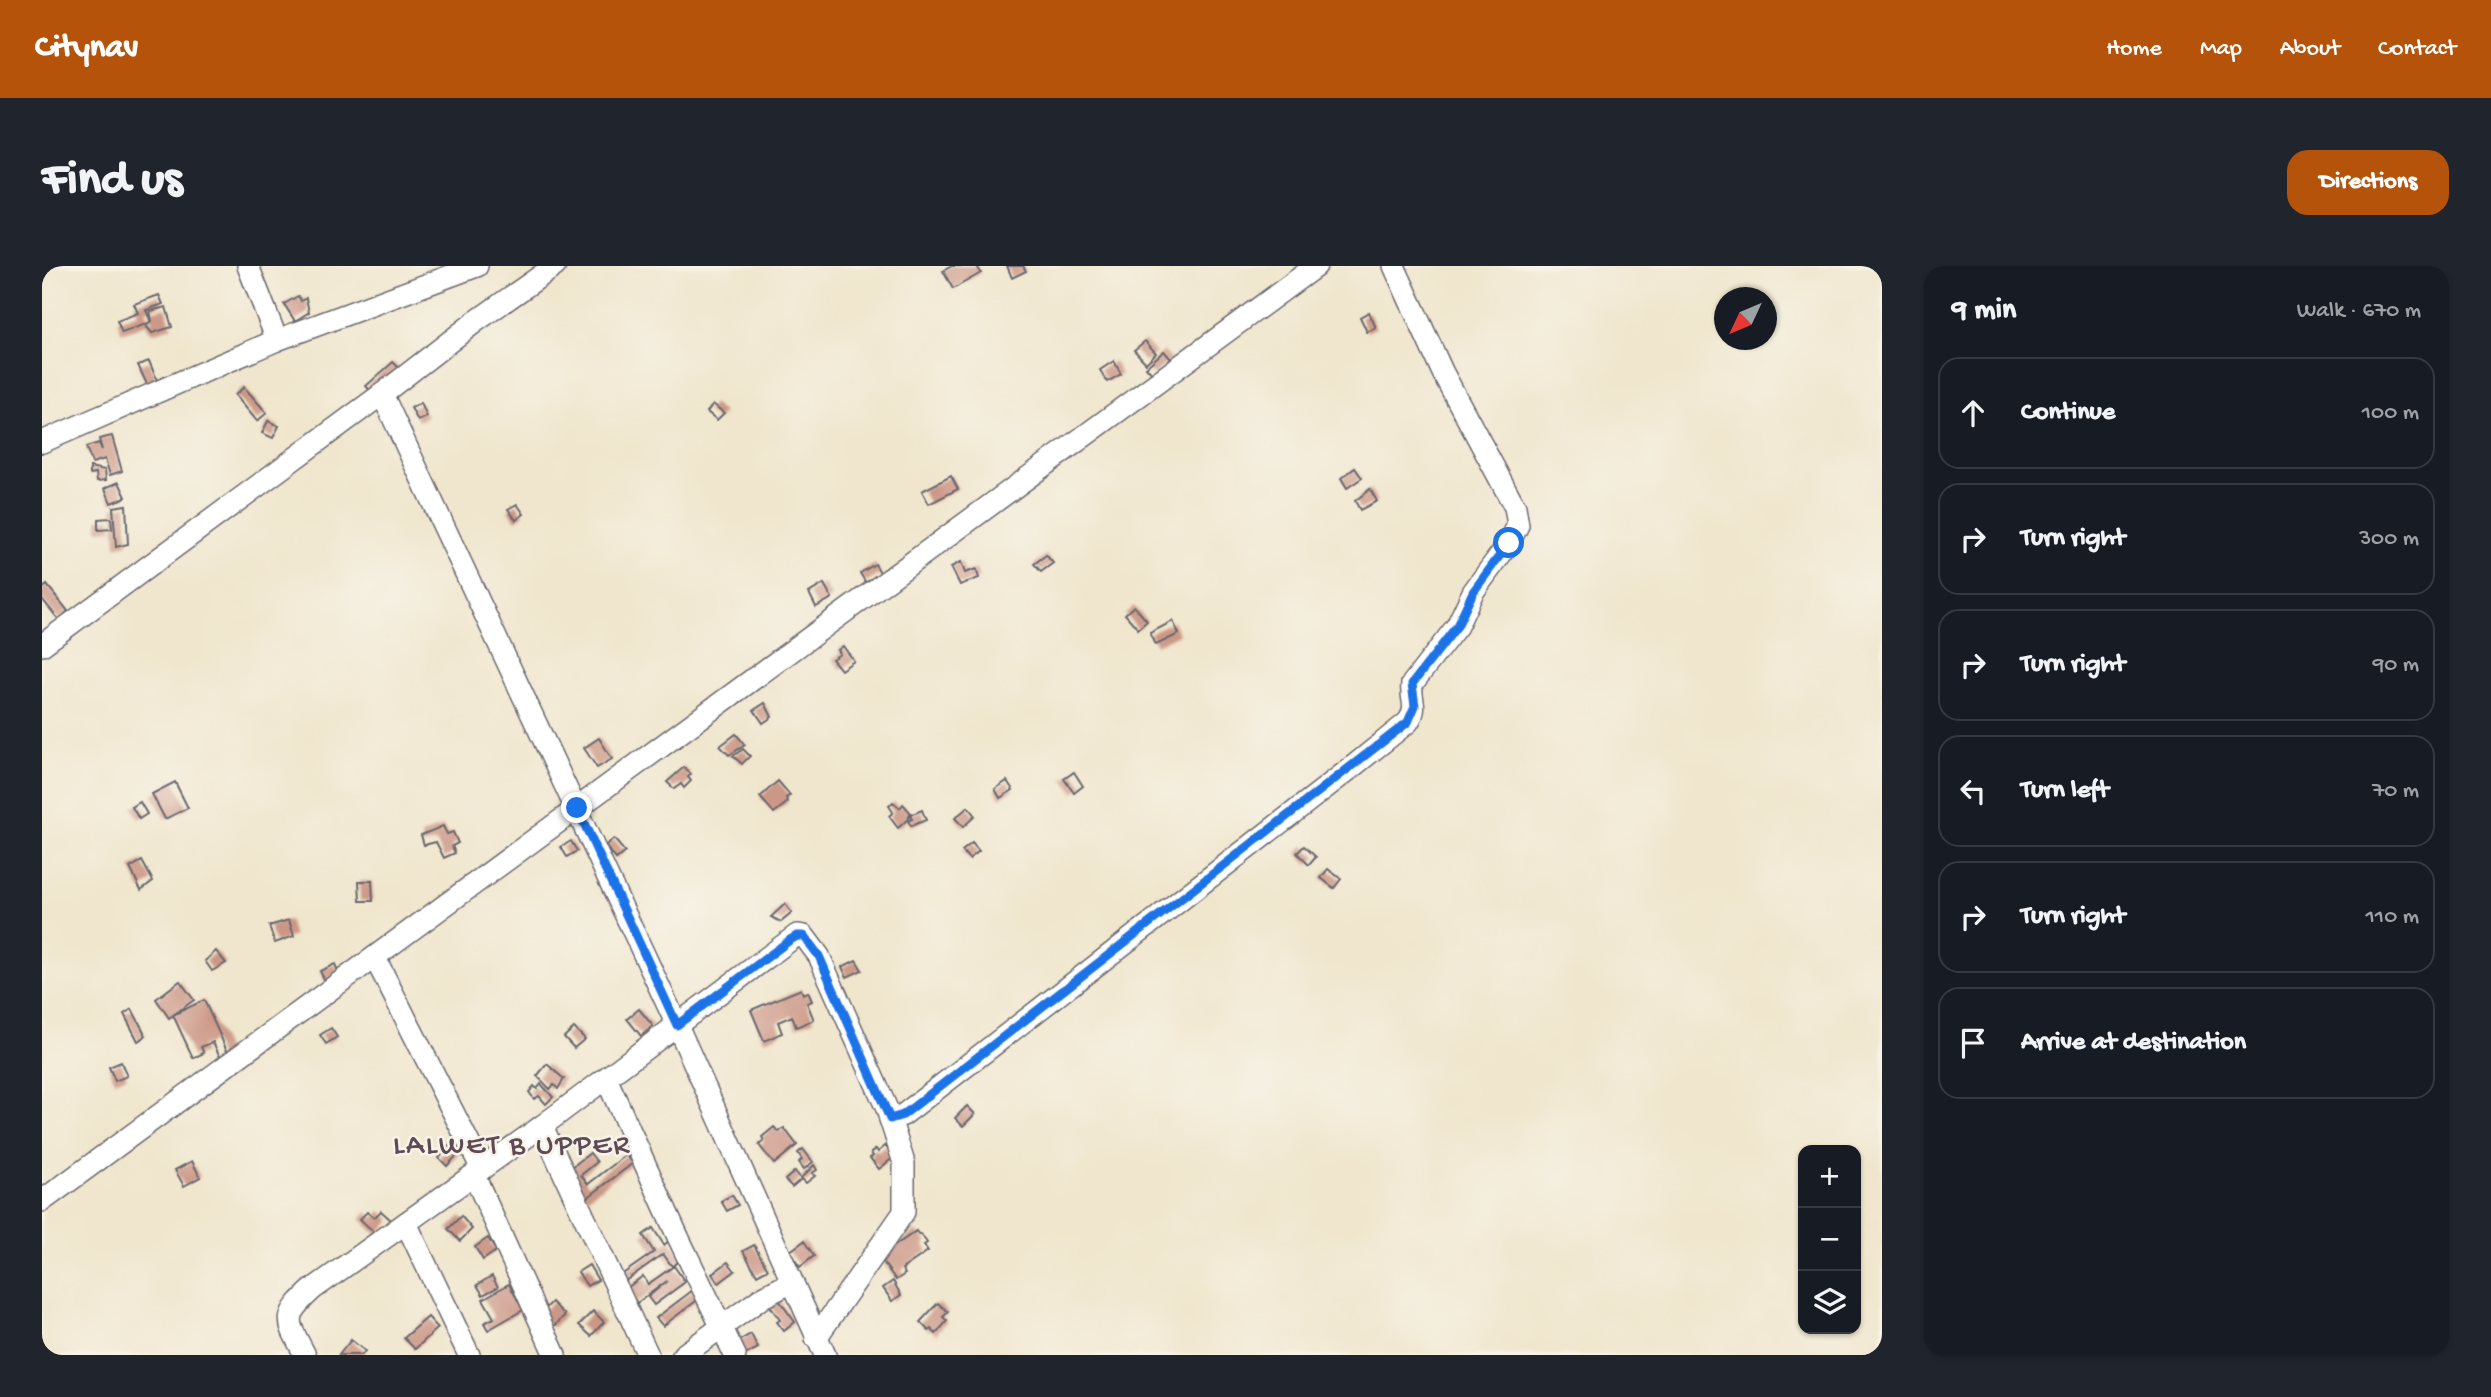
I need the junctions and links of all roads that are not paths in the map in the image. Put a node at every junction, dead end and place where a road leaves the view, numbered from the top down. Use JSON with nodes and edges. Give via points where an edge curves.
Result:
{"nodes":[{"id":1,"x":248,"y":266,"type":"edge"},
{"id":2,"x":477,"y":266,"type":"edge"},
{"id":3,"x":555,"y":266,"type":"edge"},
{"id":4,"x":1316,"y":266,"type":"edge"},
{"id":5,"x":1394,"y":266,"type":"edge"},
{"id":6,"x":278,"y":340,"type":"junction"},
{"id":7,"x":382,"y":394,"type":"junction"},
{"id":8,"x":42,"y":442,"type":"edge"},
{"id":9,"x":42,"y":645,"type":"edge"},
{"id":10,"x":577,"y":808,"type":"junction"},
{"id":11,"x":375,"y":958,"type":"junction"},
{"id":12,"x":677,"y":1025,"type":"junction"},
{"id":13,"x":607,"y":1078,"type":"junction"},
{"id":14,"x":890,"y":1119,"type":"junction"},
{"id":15,"x":542,"y":1126,"type":"junction"},
{"id":16,"x":478,"y":1172,"type":"junction"},
{"id":17,"x":42,"y":1201,"type":"edge"},
{"id":18,"x":406,"y":1223,"type":"junction"},
{"id":19,"x":792,"y":1282,"type":"junction"},
{"id":20,"x":723,"y":1327,"type":"junction"},
{"id":21,"x":820,"y":1347,"type":"edge"},
{"id":22,"x":305,"y":1355,"type":"edge"},
{"id":23,"x":469,"y":1355,"type":"edge"},
{"id":24,"x":555,"y":1355,"type":"edge"},
{"id":25,"x":648,"y":1355,"type":"edge"},
{"id":26,"x":683,"y":1355,"type":"edge"},
{"id":27,"x":735,"y":1355,"type":"edge"}],
"edges":[{"from":1,"to":6,"type":"street"},
{"from":2,"to":6,"type":"street"},
{"from":3,"to":7,"type":"street"},
{"from":4,"to":10,"type":"street"},
{"from":5,"to":14,"type":"street","via":[[1443,373],[1515,507],[1518,526],[1473,592],[1457,626],[1412,684],[1413,714],[1351,768],[903,1115]]},
{"from":6,"to":8,"type":"street"},
{"from":7,"to":9,"type":"street"},
{"from":7,"to":10,"type":"street"},
{"from":10,"to":11,"type":"street"},
{"from":10,"to":12,"type":"street"},
{"from":11,"to":16,"type":"street"},
{"from":11,"to":17,"type":"street"},
{"from":12,"to":13,"type":"street"},
{"from":12,"to":14,"type":"street","via":[[790,940],[804,936],[819,956]]},
{"from":12,"to":19,"type":"street"},
{"from":13,"to":15,"type":"street"},
{"from":13,"to":20,"type":"street"},
{"from":14,"to":21,"type":"street","via":[[904,1163],[904,1212]]},
{"from":15,"to":16,"type":"street"},
{"from":15,"to":25,"type":"street"},
{"from":16,"to":18,"type":"street"},
{"from":16,"to":24,"type":"street"},
{"from":18,"to":22,"type":"street","via":[[300,1300],[289,1324]]},
{"from":18,"to":23,"type":"street"},
{"from":19,"to":20,"type":"street"},
{"from":19,"to":21,"type":"street"},
{"from":20,"to":26,"type":"street"},
{"from":20,"to":27,"type":"street"}]}
